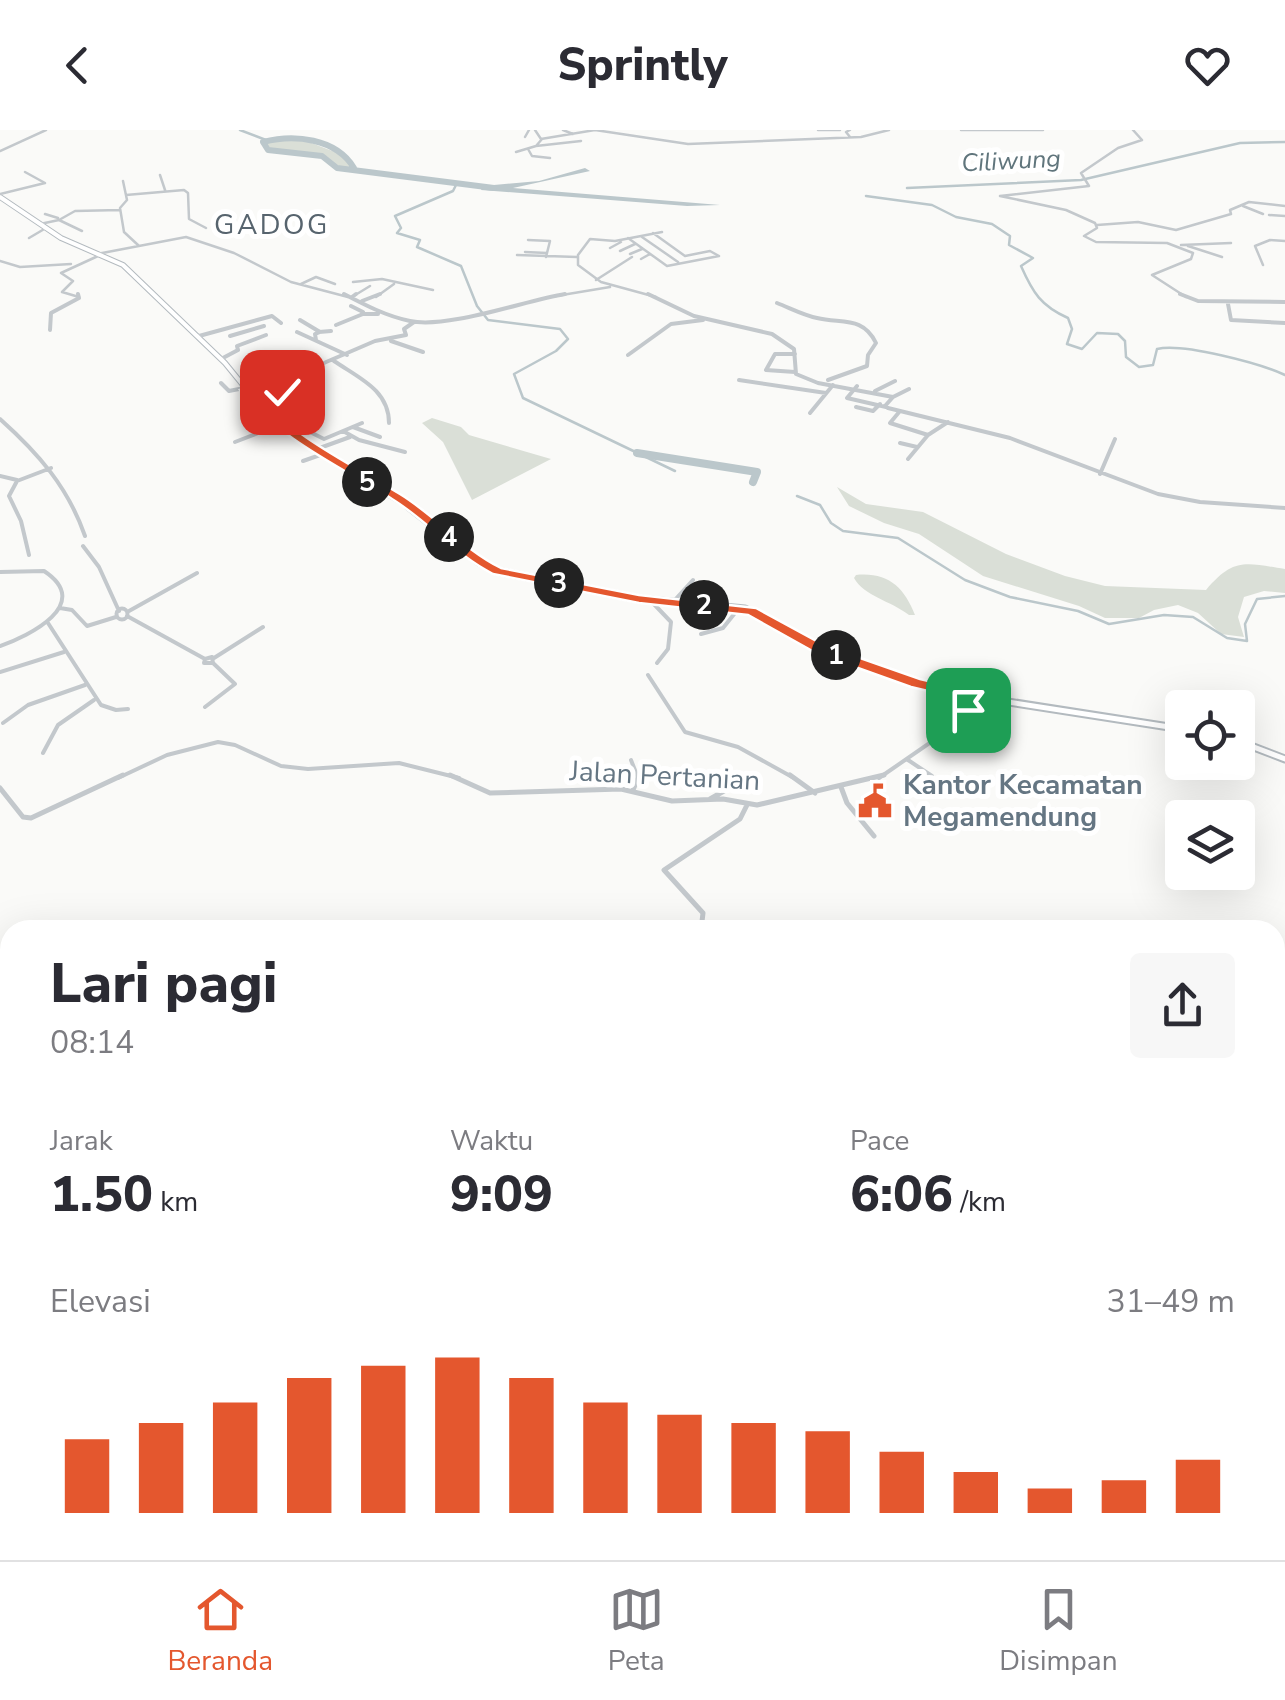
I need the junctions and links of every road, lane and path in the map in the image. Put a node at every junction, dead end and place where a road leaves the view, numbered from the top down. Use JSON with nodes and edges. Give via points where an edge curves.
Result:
{"nodes":[{"id":1,"x":46,"y":130,"type":"edge"},
{"id":2,"x":529,"y":130,"type":"edge"},
{"id":3,"x":535,"y":130,"type":"edge"},
{"id":4,"x":563,"y":130,"type":"edge"},
{"id":5,"x":593,"y":130,"type":"edge"},
{"id":6,"x":635,"y":130,"type":"edge"},
{"id":7,"x":818,"y":130,"type":"edge"},
{"id":8,"x":840,"y":130,"type":"edge"},
{"id":9,"x":850,"y":130,"type":"edge"},
{"id":10,"x":889,"y":130,"type":"edge"},
{"id":11,"x":962,"y":130,"type":"edge"},
{"id":12,"x":1044,"y":130,"type":"edge"},
{"id":13,"x":1134,"y":130,"type":"edge"},
{"id":14,"x":662,"y":132,"type":"edge"},
{"id":15,"x":805,"y":132,"type":"edge"},
{"id":16,"x":572,"y":134,"type":"junction"},
{"id":17,"x":525,"y":137,"type":"dead end"},
{"id":18,"x":634,"y":137,"type":"junction"},
{"id":19,"x":810,"y":137,"type":"junction"},
{"id":20,"x":850,"y":137,"type":"junction"},
{"id":21,"x":666,"y":139,"type":"junction"},
{"id":22,"x":542,"y":140,"type":"junction"},
{"id":23,"x":580,"y":142,"type":"dead end"},
{"id":24,"x":536,"y":146,"type":"junction"},
{"id":25,"x":528,"y":150,"type":"junction"},
{"id":26,"x":0,"y":152,"type":"edge"},
{"id":27,"x":516,"y":152,"type":"dead end"},
{"id":28,"x":550,"y":158,"type":"dead end"},
{"id":29,"x":25,"y":172,"type":"dead end"},
{"id":30,"x":160,"y":175,"type":"dead end"},
{"id":31,"x":124,"y":180,"type":"dead end"},
{"id":32,"x":165,"y":190,"type":"junction"},
{"id":33,"x":126,"y":195,"type":"junction"},
{"id":34,"x":0,"y":196,"type":"edge"},
{"id":35,"x":1241,"y":205,"type":"junction"},
{"id":36,"x":1285,"y":206,"type":"edge"},
{"id":37,"x":120,"y":210,"type":"junction"},
{"id":38,"x":45,"y":214,"type":"dead end"},
{"id":39,"x":1285,"y":216,"type":"edge"},
{"id":40,"x":60,"y":219,"type":"junction"},
{"id":41,"x":42,"y":226,"type":"junction"},
{"id":42,"x":1098,"y":226,"type":"junction"},
{"id":43,"x":206,"y":228,"type":"dead end"},
{"id":44,"x":82,"y":231,"type":"dead end"},
{"id":45,"x":662,"y":232,"type":"dead end"},
{"id":46,"x":653,"y":234,"type":"junction"},
{"id":47,"x":640,"y":236,"type":"junction"},
{"id":48,"x":29,"y":238,"type":"dead end"},
{"id":49,"x":626,"y":239,"type":"junction"},
{"id":50,"x":528,"y":240,"type":"dead end"},
{"id":51,"x":1285,"y":240,"type":"edge"},
{"id":52,"x":1231,"y":243,"type":"dead end"},
{"id":53,"x":138,"y":244,"type":"junction"},
{"id":54,"x":636,"y":244,"type":"junction"},
{"id":55,"x":1174,"y":245,"type":"junction"},
{"id":56,"x":1185,"y":245,"type":"junction"},
{"id":57,"x":610,"y":248,"type":"dead end"},
{"id":58,"x":642,"y":249,"type":"junction"},
{"id":59,"x":620,"y":251,"type":"dead end"},
{"id":60,"x":525,"y":252,"type":"dead end"},
{"id":61,"x":664,"y":253,"type":"junction"},
{"id":62,"x":98,"y":255,"type":"junction"},
{"id":63,"x":517,"y":255,"type":"dead end"},
{"id":64,"x":547,"y":255,"type":"junction"},
{"id":65,"x":651,"y":255,"type":"junction"},
{"id":66,"x":1222,"y":256,"type":"dead end"},
{"id":67,"x":577,"y":257,"type":"junction"},
{"id":68,"x":640,"y":259,"type":"dead end"},
{"id":69,"x":0,"y":263,"type":"edge"},
{"id":70,"x":680,"y":264,"type":"junction"},
{"id":71,"x":1263,"y":264,"type":"dead end"},
{"id":72,"x":79,"y":265,"type":"junction"},
{"id":73,"x":596,"y":280,"type":"junction"},
{"id":74,"x":352,"y":282,"type":"dead end"},
{"id":75,"x":300,"y":284,"type":"junction"},
{"id":76,"x":335,"y":284,"type":"dead end"},
{"id":77,"x":394,"y":284,"type":"junction"},
{"id":78,"x":370,"y":286,"type":"dead end"},
{"id":79,"x":612,"y":286,"type":"junction"},
{"id":80,"x":432,"y":290,"type":"dead end"},
{"id":81,"x":352,"y":297,"type":"junction"},
{"id":82,"x":362,"y":301,"type":"junction"},
{"id":83,"x":1285,"y":302,"type":"edge"},
{"id":84,"x":778,"y":303,"type":"dead end"},
{"id":85,"x":1225,"y":303,"type":"junction"},
{"id":86,"x":351,"y":306,"type":"dead end"},
{"id":87,"x":366,"y":314,"type":"junction"},
{"id":88,"x":386,"y":314,"type":"junction"},
{"id":89,"x":710,"y":318,"type":"junction"},
{"id":90,"x":300,"y":320,"type":"dead end"},
{"id":91,"x":281,"y":322,"type":"dead end"},
{"id":92,"x":414,"y":322,"type":"junction"},
{"id":93,"x":1285,"y":323,"type":"edge"},
{"id":94,"x":238,"y":324,"type":"junction"},
{"id":95,"x":264,"y":326,"type":"dead end"},
{"id":96,"x":336,"y":326,"type":"dead end"},
{"id":97,"x":50,"y":330,"type":"dead end"},
{"id":98,"x":250,"y":330,"type":"junction"},
{"id":99,"x":330,"y":331,"type":"dead end"},
{"id":100,"x":297,"y":332,"type":"dead end"},
{"id":101,"x":319,"y":332,"type":"junction"},
{"id":102,"x":255,"y":334,"type":"dead end"},
{"id":103,"x":266,"y":334,"type":"dead end"},
{"id":104,"x":198,"y":336,"type":"junction"},
{"id":105,"x":230,"y":336,"type":"dead end"},
{"id":106,"x":316,"y":340,"type":"junction"},
{"id":107,"x":388,"y":340,"type":"junction"},
{"id":108,"x":424,"y":352,"type":"dead end"},
{"id":109,"x":795,"y":354,"type":"junction"},
{"id":110,"x":347,"y":355,"type":"junction"},
{"id":111,"x":628,"y":355,"type":"dead end"},
{"id":112,"x":221,"y":359,"type":"junction"},
{"id":113,"x":334,"y":361,"type":"junction"},
{"id":114,"x":778,"y":372,"type":"junction"},
{"id":115,"x":796,"y":372,"type":"junction"},
{"id":116,"x":286,"y":378,"type":"junction"},
{"id":117,"x":739,"y":380,"type":"dead end"},
{"id":118,"x":895,"y":381,"type":"dead end"},
{"id":119,"x":221,"y":382,"type":"dead end"},
{"id":120,"x":827,"y":383,"type":"junction"},
{"id":121,"x":834,"y":384,"type":"junction"},
{"id":122,"x":780,"y":385,"type":"junction"},
{"id":123,"x":857,"y":386,"type":"junction"},
{"id":124,"x":245,"y":389,"type":"junction"},
{"id":125,"x":910,"y":389,"type":"dead end"},
{"id":126,"x":876,"y":390,"type":"junction"},
{"id":127,"x":826,"y":394,"type":"junction"},
{"id":128,"x":894,"y":397,"type":"junction"},
{"id":129,"x":272,"y":400,"type":"dead end"},
{"id":130,"x":883,"y":406,"type":"junction"},
{"id":131,"x":856,"y":407,"type":"dead end"},
{"id":132,"x":900,"y":411,"type":"junction"},
{"id":133,"x":810,"y":413,"type":"dead end"},
{"id":134,"x":0,"y":419,"type":"edge"},
{"id":135,"x":362,"y":422,"type":"dead end"},
{"id":136,"x":948,"y":422,"type":"junction"},
{"id":137,"x":281,"y":424,"type":"junction"},
{"id":138,"x":389,"y":424,"type":"dead end"},
{"id":139,"x":353,"y":427,"type":"junction"},
{"id":140,"x":343,"y":431,"type":"junction"},
{"id":141,"x":295,"y":432,"type":"junction"},
{"id":142,"x":928,"y":434,"type":"junction"},
{"id":143,"x":380,"y":436,"type":"dead end"},
{"id":144,"x":350,"y":437,"type":"junction"},
{"id":145,"x":1114,"y":439,"type":"dead end"},
{"id":146,"x":235,"y":442,"type":"dead end"},
{"id":147,"x":900,"y":443,"type":"dead end"},
{"id":148,"x":919,"y":448,"type":"junction"},
{"id":149,"x":320,"y":451,"type":"junction"},
{"id":150,"x":405,"y":452,"type":"dead end"},
{"id":151,"x":908,"y":459,"type":"dead end"},
{"id":152,"x":303,"y":461,"type":"dead end"},
{"id":153,"x":51,"y":468,"type":"junction"},
{"id":154,"x":1100,"y":474,"type":"junction"},
{"id":155,"x":0,"y":478,"type":"edge"},
{"id":156,"x":17,"y":481,"type":"junction"},
{"id":157,"x":1285,"y":508,"type":"edge"},
{"id":158,"x":85,"y":536,"type":"dead end"},
{"id":159,"x":83,"y":546,"type":"dead end"},
{"id":160,"x":29,"y":555,"type":"dead end"},
{"id":161,"x":0,"y":572,"type":"edge"},
{"id":162,"x":197,"y":573,"type":"dead end"},
{"id":163,"x":693,"y":580,"type":"dead end"},
{"id":164,"x":650,"y":600,"type":"junction"},
{"id":165,"x":673,"y":602,"type":"junction"},
{"id":166,"x":60,"y":608,"type":"junction"},
{"id":167,"x":739,"y":608,"type":"junction"},
{"id":168,"x":119,"y":610,"type":"junction"},
{"id":169,"x":128,"y":614,"type":"junction"},
{"id":170,"x":116,"y":617,"type":"junction"},
{"id":171,"x":48,"y":623,"type":"junction"},
{"id":172,"x":263,"y":627,"type":"dead end"},
{"id":173,"x":701,"y":634,"type":"dead end"},
{"id":174,"x":0,"y":646,"type":"edge"},
{"id":175,"x":65,"y":651,"type":"junction"},
{"id":176,"x":213,"y":661,"type":"junction"},
{"id":177,"x":657,"y":663,"type":"dead end"},
{"id":178,"x":0,"y":672,"type":"edge"},
{"id":179,"x":648,"y":675,"type":"dead end"},
{"id":180,"x":85,"y":685,"type":"junction"},
{"id":181,"x":970,"y":696,"type":"junction"},
{"id":182,"x":94,"y":700,"type":"junction"},
{"id":183,"x":204,"y":708,"type":"dead end"},
{"id":184,"x":128,"y":709,"type":"dead end"},
{"id":185,"x":3,"y":723,"type":"dead end"},
{"id":186,"x":1165,"y":726,"type":"edge"},
{"id":187,"x":1255,"y":747,"type":"edge"},
{"id":188,"x":43,"y":753,"type":"dead end"},
{"id":189,"x":1285,"y":758,"type":"edge"},
{"id":190,"x":631,"y":760,"type":"dead end"},
{"id":191,"x":908,"y":760,"type":"junction"},
{"id":192,"x":932,"y":776,"type":"dead end"},
{"id":193,"x":738,"y":783,"type":"dead end"},
{"id":194,"x":841,"y":787,"type":"junction"},
{"id":195,"x":0,"y":788,"type":"edge"},
{"id":196,"x":633,"y":790,"type":"junction"},
{"id":197,"x":815,"y":793,"type":"junction"},
{"id":198,"x":708,"y":801,"type":"junction"},
{"id":199,"x":748,"y":805,"type":"junction"},
{"id":200,"x":874,"y":836,"type":"dead end"},
{"id":201,"x":702,"y":920,"type":"edge"}],
"edges":[{"from":1,"to":26,"type":"street"},
{"from":2,"to":17,"type":"street"},
{"from":3,"to":22,"type":"street"},
{"from":4,"to":16,"type":"street"},
{"from":5,"to":16,"type":"street"},
{"from":5,"to":18,"type":"street"},
{"from":6,"to":18,"type":"street"},
{"from":7,"to":8,"type":"street"},
{"from":9,"to":20,"type":"street"},
{"from":10,"to":20,"type":"street"},
{"from":11,"to":12,"type":"street"},
{"from":13,"to":42,"type":"street","via":[[1142,140],[1088,164],[1081,173],[1088,184],[1000,196],[1071,212]]},
{"from":14,"to":21,"type":"street"},
{"from":15,"to":19,"type":"street"},
{"from":16,"to":22,"type":"street"},
{"from":18,"to":21,"type":"street"},
{"from":19,"to":20,"type":"street"},
{"from":19,"to":21,"type":"street","via":[[688,144]]},
{"from":22,"to":24,"type":"street"},
{"from":23,"to":24,"type":"street"},
{"from":24,"to":25,"type":"street"},
{"from":25,"to":27,"type":"street"},
{"from":25,"to":28,"type":"street"},
{"from":29,"to":34,"type":"street","via":[[45,183]]},
{"from":30,"to":32,"type":"street"},
{"from":31,"to":33,"type":"street"},
{"from":32,"to":33,"type":"street"},
{"from":32,"to":43,"type":"street","via":[[185,191],[189,219]]},
{"from":33,"to":37,"type":"street"},
{"from":34,"to":41,"type":"street"},
{"from":35,"to":36,"type":"street"},
{"from":35,"to":39,"type":"street"},
{"from":35,"to":42,"type":"street","via":[[1179,230],[1138,222]]},
{"from":37,"to":40,"type":"street","via":[[76,211]]},
{"from":37,"to":53,"type":"street","via":[[124,232]]},
{"from":38,"to":40,"type":"street"},
{"from":40,"to":41,"type":"street"},
{"from":40,"to":44,"type":"street"},
{"from":41,"to":48,"type":"street"},
{"from":41,"to":62,"type":"street"},
{"from":42,"to":55,"type":"street","via":[[1084,236],[1098,244]]},
{"from":45,"to":46,"type":"street"},
{"from":46,"to":47,"type":"street"},
{"from":46,"to":70,"type":"street","via":[[685,256],[718,256]]},
{"from":47,"to":49,"type":"street"},
{"from":47,"to":61,"type":"street"},
{"from":49,"to":54,"type":"street"},
{"from":49,"to":57,"type":"street"},
{"from":49,"to":67,"type":"street","via":[[590,239]]},
{"from":50,"to":64,"type":"street","via":[[550,241]]},
{"from":51,"to":71,"type":"street","via":[[1255,246]]},
{"from":52,"to":56,"type":"street"},
{"from":53,"to":62,"type":"street"},
{"from":53,"to":75,"type":"street","via":[[186,237]]},
{"from":54,"to":58,"type":"street"},
{"from":54,"to":59,"type":"street"},
{"from":55,"to":56,"type":"street"},
{"from":55,"to":85,"type":"street","via":[[1188,248],[1192,258],[1152,275],[1190,299]]},
{"from":56,"to":66,"type":"street"},
{"from":58,"to":65,"type":"street"},
{"from":58,"to":73,"type":"street"},
{"from":60,"to":64,"type":"street"},
{"from":61,"to":65,"type":"street"},
{"from":61,"to":70,"type":"street"},
{"from":62,"to":72,"type":"street"},
{"from":62,"to":104,"type":"street","via":[[126,268]]},
{"from":63,"to":64,"type":"street"},
{"from":64,"to":67,"type":"street"},
{"from":65,"to":68,"type":"street"},
{"from":65,"to":70,"type":"street","via":[[666,266]]},
{"from":67,"to":73,"type":"street"},
{"from":69,"to":72,"type":"street"},
{"from":72,"to":97,"type":"street","via":[[60,275],[72,280],[62,292],[80,298],[52,312]]},
{"from":73,"to":79,"type":"street"},
{"from":74,"to":77,"type":"street"},
{"from":75,"to":76,"type":"street","via":[[314,275]]},
{"from":75,"to":81,"type":"street"},
{"from":77,"to":80,"type":"street"},
{"from":77,"to":82,"type":"street"},
{"from":78,"to":81,"type":"street"},
{"from":79,"to":89,"type":"street"},
{"from":79,"to":92,"type":"street"},
{"from":81,"to":82,"type":"street"},
{"from":82,"to":88,"type":"street"},
{"from":83,"to":85,"type":"street"},
{"from":84,"to":120,"type":"street","via":[[815,318],[859,322],[876,338],[867,366]]},
{"from":85,"to":93,"type":"street","via":[[1230,320]]},
{"from":86,"to":87,"type":"street"},
{"from":87,"to":88,"type":"street"},
{"from":87,"to":96,"type":"street"},
{"from":88,"to":92,"type":"street"},
{"from":89,"to":109,"type":"street","via":[[776,336]]},
{"from":89,"to":111,"type":"street","via":[[672,324]]},
{"from":90,"to":101,"type":"street"},
{"from":91,"to":94,"type":"street","via":[[272,316]]},
{"from":92,"to":107,"type":"street","via":[[404,337]]},
{"from":94,"to":98,"type":"street"},
{"from":94,"to":104,"type":"street"},
{"from":95,"to":98,"type":"street"},
{"from":98,"to":102,"type":"street"},
{"from":98,"to":105,"type":"street"},
{"from":99,"to":101,"type":"street"},
{"from":100,"to":106,"type":"street"},
{"from":101,"to":106,"type":"street"},
{"from":103,"to":112,"type":"street"},
{"from":104,"to":112,"type":"street"},
{"from":106,"to":110,"type":"street"},
{"from":107,"to":108,"type":"street"},
{"from":107,"to":110,"type":"street"},
{"from":109,"to":114,"type":"street","via":[[774,355],[766,371]]},
{"from":109,"to":115,"type":"street"},
{"from":110,"to":113,"type":"street"},
{"from":112,"to":124,"type":"street"},
{"from":113,"to":116,"type":"street"},
{"from":113,"to":138,"type":"street","via":[[382,394]]},
{"from":114,"to":115,"type":"street"},
{"from":114,"to":122,"type":"street","via":[[774,379]]},
{"from":115,"to":120,"type":"street"},
{"from":116,"to":124,"type":"street"},
{"from":116,"to":129,"type":"street","via":[[295,385]]},
{"from":117,"to":122,"type":"street"},
{"from":118,"to":126,"type":"street"},
{"from":119,"to":124,"type":"street","via":[[228,391]]},
{"from":120,"to":121,"type":"street"},
{"from":121,"to":123,"type":"street"},
{"from":121,"to":127,"type":"street"},
{"from":122,"to":127,"type":"street"},
{"from":123,"to":126,"type":"street"},
{"from":123,"to":130,"type":"street","via":[[847,398]]},
{"from":124,"to":137,"type":"street"},
{"from":125,"to":128,"type":"street"},
{"from":126,"to":128,"type":"street"},
{"from":127,"to":133,"type":"street"},
{"from":128,"to":130,"type":"street"},
{"from":130,"to":131,"type":"street"},
{"from":130,"to":132,"type":"street"},
{"from":132,"to":136,"type":"street"},
{"from":132,"to":142,"type":"street","via":[[890,424]]},
{"from":134,"to":153,"type":"street"},
{"from":135,"to":139,"type":"street"},
{"from":136,"to":142,"type":"street"},
{"from":136,"to":154,"type":"street"},
{"from":137,"to":141,"type":"street"},
{"from":137,"to":146,"type":"street"},
{"from":139,"to":140,"type":"street"},
{"from":139,"to":143,"type":"street"},
{"from":140,"to":141,"type":"street","via":[[322,438],[306,428]]},
{"from":140,"to":144,"type":"street"},
{"from":141,"to":149,"type":"street"},
{"from":142,"to":148,"type":"street"},
{"from":144,"to":149,"type":"street"},
{"from":144,"to":150,"type":"street"},
{"from":145,"to":154,"type":"street"},
{"from":147,"to":148,"type":"street"},
{"from":148,"to":151,"type":"street"},
{"from":149,"to":152,"type":"street"},
{"from":149,"to":164,"type":"street","via":[[497,571]]},
{"from":153,"to":156,"type":"street"},
{"from":153,"to":158,"type":"street","via":[[76,504]]},
{"from":154,"to":157,"type":"street","via":[[1186,500]]},
{"from":155,"to":156,"type":"street"},
{"from":156,"to":160,"type":"street","via":[[9,496]]},
{"from":159,"to":168,"type":"street"},
{"from":161,"to":166,"type":"street","via":[[51,574]]},
{"from":162,"to":169,"type":"street"},
{"from":163,"to":165,"type":"street"},
{"from":164,"to":165,"type":"street"},
{"from":164,"to":177,"type":"street","via":[[671,622],[668,650]]},
{"from":165,"to":167,"type":"street"},
{"from":166,"to":170,"type":"street","via":[[87,626]]},
{"from":166,"to":171,"type":"street"},
{"from":167,"to":173,"type":"street","via":[[726,626]]},
{"from":167,"to":181,"type":"street","via":[[821,650]]},
{"from":168,"to":169,"type":"street"},
{"from":168,"to":170,"type":"street"},
{"from":169,"to":170,"type":"street"},
{"from":169,"to":176,"type":"street"},
{"from":171,"to":174,"type":"street"},
{"from":171,"to":175,"type":"street"},
{"from":172,"to":176,"type":"street"},
{"from":175,"to":178,"type":"street"},
{"from":175,"to":180,"type":"street"},
{"from":176,"to":183,"type":"street","via":[[235,684]]},
{"from":179,"to":197,"type":"street","via":[[686,732],[751,750]]},
{"from":180,"to":182,"type":"street"},
{"from":180,"to":185,"type":"street","via":[[28,705]]},
{"from":181,"to":186,"type":"street"},
{"from":181,"to":191,"type":"street","name":"Jalan Pertanian","via":[[960,722]]},
{"from":182,"to":184,"type":"street"},
{"from":182,"to":188,"type":"street","via":[[58,725]]},
{"from":187,"to":189,"type":"street"},
{"from":190,"to":196,"type":"street","via":[[639,776]]},
{"from":191,"to":192,"type":"street"},
{"from":191,"to":194,"type":"street","name":"Jalan Pertanian","via":[[882,776]]},
{"from":193,"to":198,"type":"street"},
{"from":194,"to":197,"type":"street","name":"Jalan Pertanian"},
{"from":194,"to":200,"type":"street"},
{"from":195,"to":196,"type":"street","name":"Jalan Pertanian","via":[[31,818],[167,756],[218,742],[280,766],[396,763],[458,777],[490,793]]},
{"from":196,"to":198,"type":"street","name":"Jalan Pertanian","via":[[669,801]]},
{"from":197,"to":199,"type":"street","name":"Jalan Pertanian"},
{"from":198,"to":199,"type":"street","name":"Jalan Pertanian"},
{"from":199,"to":201,"type":"street","via":[[740,819],[664,870]]}]}
